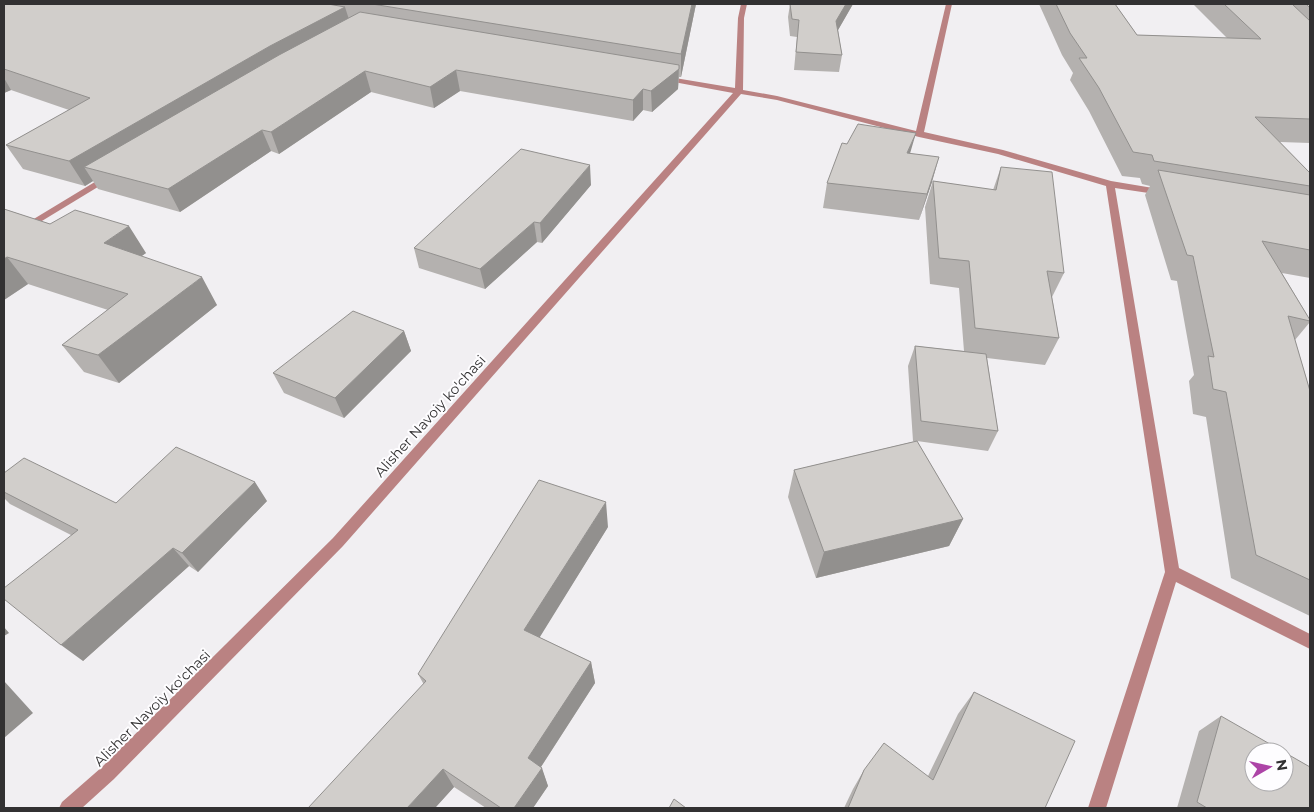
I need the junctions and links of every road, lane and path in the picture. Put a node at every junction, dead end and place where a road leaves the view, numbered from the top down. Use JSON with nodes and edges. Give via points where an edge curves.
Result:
{"nodes":[{"id":1,"x":744,"y":4,"type":"edge"},
{"id":2,"x":949,"y":4,"type":"edge"},
{"id":3,"x":650,"y":76,"type":"edge"},
{"id":4,"x":739,"y":91,"type":"junction"},
{"id":5,"x":919,"y":134,"type":"junction"},
{"id":6,"x":118,"y":171,"type":"edge"},
{"id":7,"x":1110,"y":184,"type":"junction"},
{"id":8,"x":1167,"y":193,"type":"edge"},
{"id":9,"x":4,"y":241,"type":"edge"},
{"id":10,"x":1172,"y":572,"type":"junction"},
{"id":11,"x":1310,"y":642,"type":"edge"},
{"id":12,"x":68,"y":808,"type":"edge"},
{"id":13,"x":1097,"y":808,"type":"edge"}],
"edges":[{"from":1,"to":4,"type":"street"},
{"from":2,"to":5,"type":"street"},
{"from":3,"to":4,"type":"street"},
{"from":4,"to":5,"type":"street"},
{"from":4,"to":12,"type":"street","name":"Alisher Navoiy ko'chasi","via":[[338,542],[108,773]]},
{"from":5,"to":7,"type":"street","via":[[1000,152]]},
{"from":6,"to":9,"type":"street"},
{"from":7,"to":8,"type":"street"},
{"from":7,"to":10,"type":"street"},
{"from":10,"to":11,"type":"street"},
{"from":10,"to":13,"type":"street"}]}
